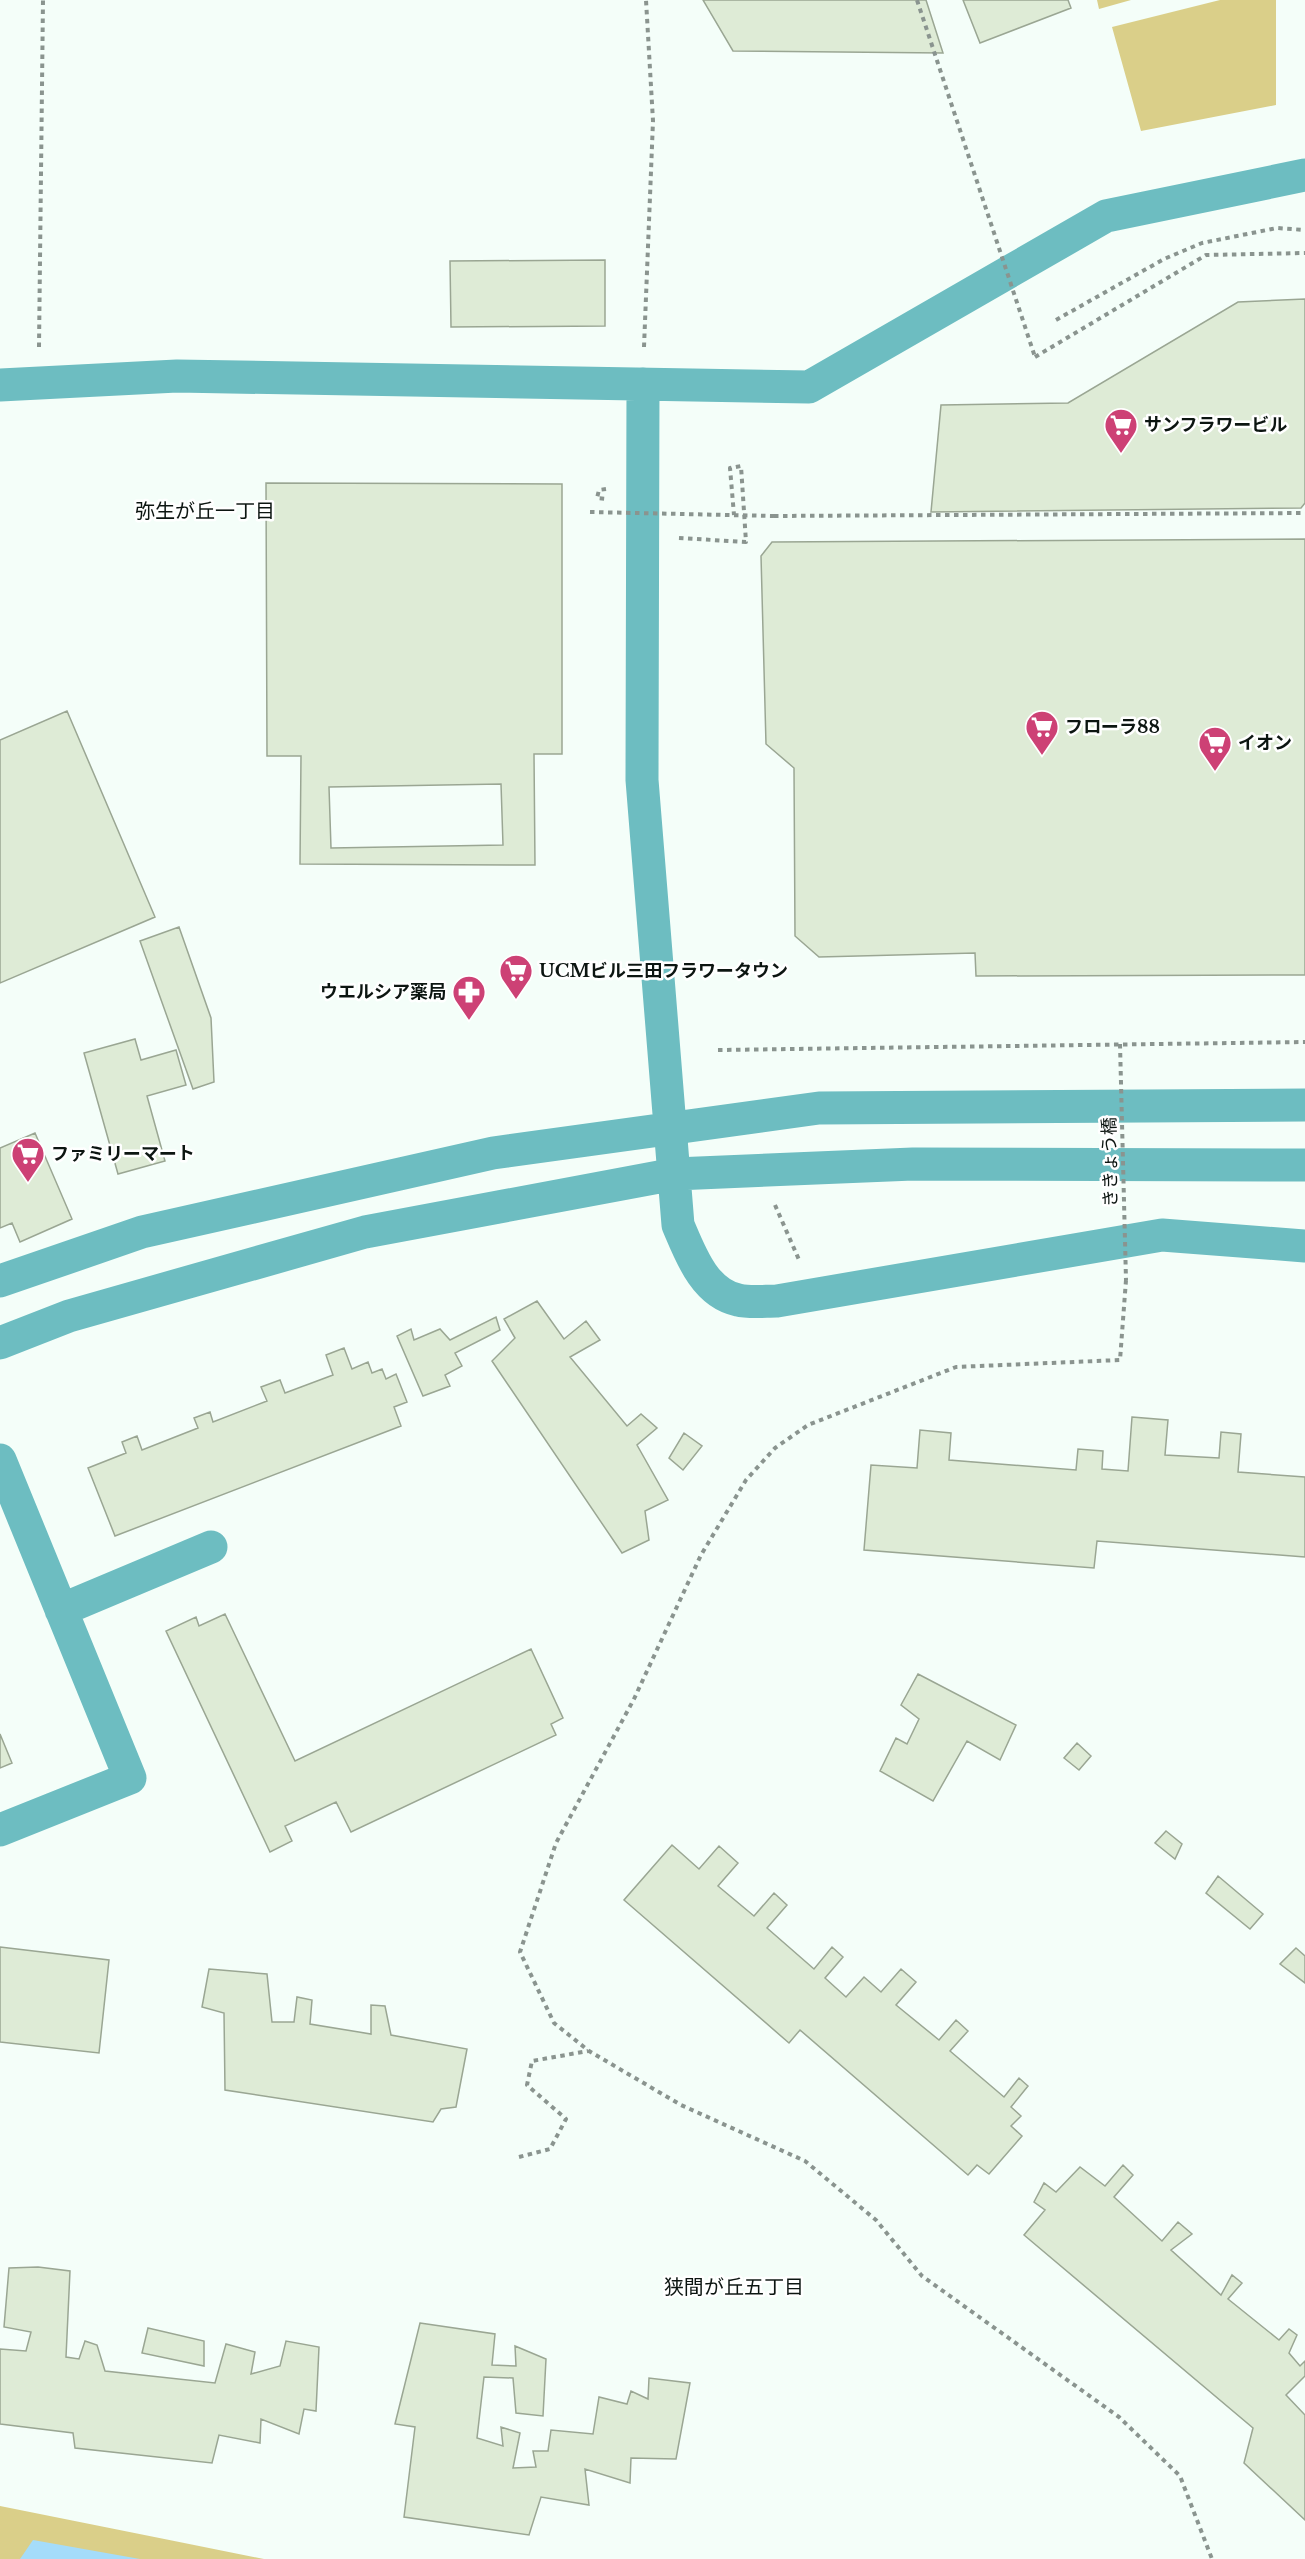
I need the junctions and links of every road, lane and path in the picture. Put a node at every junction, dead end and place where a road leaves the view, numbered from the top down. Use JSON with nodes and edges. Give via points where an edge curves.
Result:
{"nodes":[{"id":1,"x":43,"y":0,"type":"edge"},
{"id":2,"x":646,"y":0,"type":"edge"},
{"id":3,"x":917,"y":0,"type":"edge"},
{"id":4,"x":1305,"y":175,"type":"edge"},
{"id":5,"x":1305,"y":230,"type":"edge"},
{"id":6,"x":1305,"y":253,"type":"edge"},
{"id":7,"x":1056,"y":320,"type":"dead end"},
{"id":8,"x":38,"y":383,"type":"junction"},
{"id":9,"x":643,"y":384,"type":"junction"},
{"id":10,"x":0,"y":385,"type":"edge"},
{"id":11,"x":590,"y":512,"type":"dead end"},
{"id":12,"x":1305,"y":513,"type":"edge"},
{"id":13,"x":734,"y":515,"type":"junction"},
{"id":14,"x":643,"y":536,"type":"junction"},
{"id":15,"x":1305,"y":1042,"type":"edge"},
{"id":16,"x":1120,"y":1044,"type":"junction"},
{"id":17,"x":718,"y":1050,"type":"dead end"},
{"id":18,"x":1305,"y":1105,"type":"edge"},
{"id":19,"x":671,"y":1128,"type":"junction"},
{"id":20,"x":1305,"y":1165,"type":"edge"},
{"id":21,"x":759,"y":1171,"type":"junction"},
{"id":22,"x":675,"y":1174,"type":"junction"},
{"id":23,"x":1305,"y":1246,"type":"edge"},
{"id":24,"x":0,"y":1281,"type":"edge"},
{"id":25,"x":815,"y":1295,"type":"junction"},
{"id":26,"x":0,"y":1344,"type":"edge"},
{"id":27,"x":0,"y":1460,"type":"edge"},
{"id":28,"x":211,"y":1547,"type":"dead end"},
{"id":29,"x":61,"y":1610,"type":"junction"},
{"id":30,"x":0,"y":1830,"type":"edge"},
{"id":31,"x":589,"y":2051,"type":"junction"},
{"id":32,"x":519,"y":2157,"type":"dead end"},
{"id":33,"x":1212,"y":2559,"type":"edge"}],
"edges":[{"from":1,"to":8,"type":"path"},
{"from":2,"to":9,"type":"path","via":[[653,121]]},
{"from":3,"to":6,"type":"path","bridge":true,"via":[[1035,357],[1206,255]]},
{"from":4,"to":9,"type":"street","via":[[1106,216],[809,387]]},
{"from":5,"to":7,"type":"path","via":[[1277,228],[1202,243],[1164,259]]},
{"from":8,"to":9,"type":"street","via":[[177,376]]},
{"from":8,"to":10,"type":"street"},
{"from":9,"to":14,"type":"street"},
{"from":11,"to":13,"type":"path","bridge":true},
{"from":12,"to":13,"type":"path","bridge":true},
{"from":13,"to":14,"type":"path","via":[[730,468],[741,466],[746,542]]},
{"from":14,"to":19,"type":"street","via":[[642,780]]},
{"from":15,"to":16,"type":"path"},
{"from":16,"to":17,"type":"path"},
{"from":16,"to":31,"type":"path","name":"ききょう橋","bridge":true,"via":[[1126,1280],[1120,1360],[957,1367],[808,1425],[775,1448],[746,1480],[701,1555],[634,1699],[556,1843],[520,1952],[555,2023]]},
{"from":18,"to":19,"type":"street","via":[[819,1108]]},
{"from":19,"to":22,"type":"street"},
{"from":19,"to":24,"type":"street","via":[[494,1153],[142,1232]]},
{"from":20,"to":21,"type":"street","via":[[913,1164]]},
{"from":21,"to":22,"type":"street"},
{"from":21,"to":25,"type":"path"},
{"from":22,"to":25,"type":"street","via":[[678,1225],[691,1256],[713,1288],[738,1300],[777,1301]]},
{"from":22,"to":26,"type":"street","via":[[365,1232],[69,1316]]},
{"from":23,"to":25,"type":"street","via":[[1162,1235]]},
{"from":27,"to":29,"type":"street"},
{"from":28,"to":29,"type":"street"},
{"from":29,"to":30,"type":"street","via":[[130,1778]]},
{"from":31,"to":32,"type":"path","via":[[532,2061],[526,2085],[566,2119],[550,2149]]},
{"from":31,"to":33,"type":"path","via":[[681,2105],[805,2161],[876,2220],[922,2276],[1119,2417],[1180,2476]]}]}
